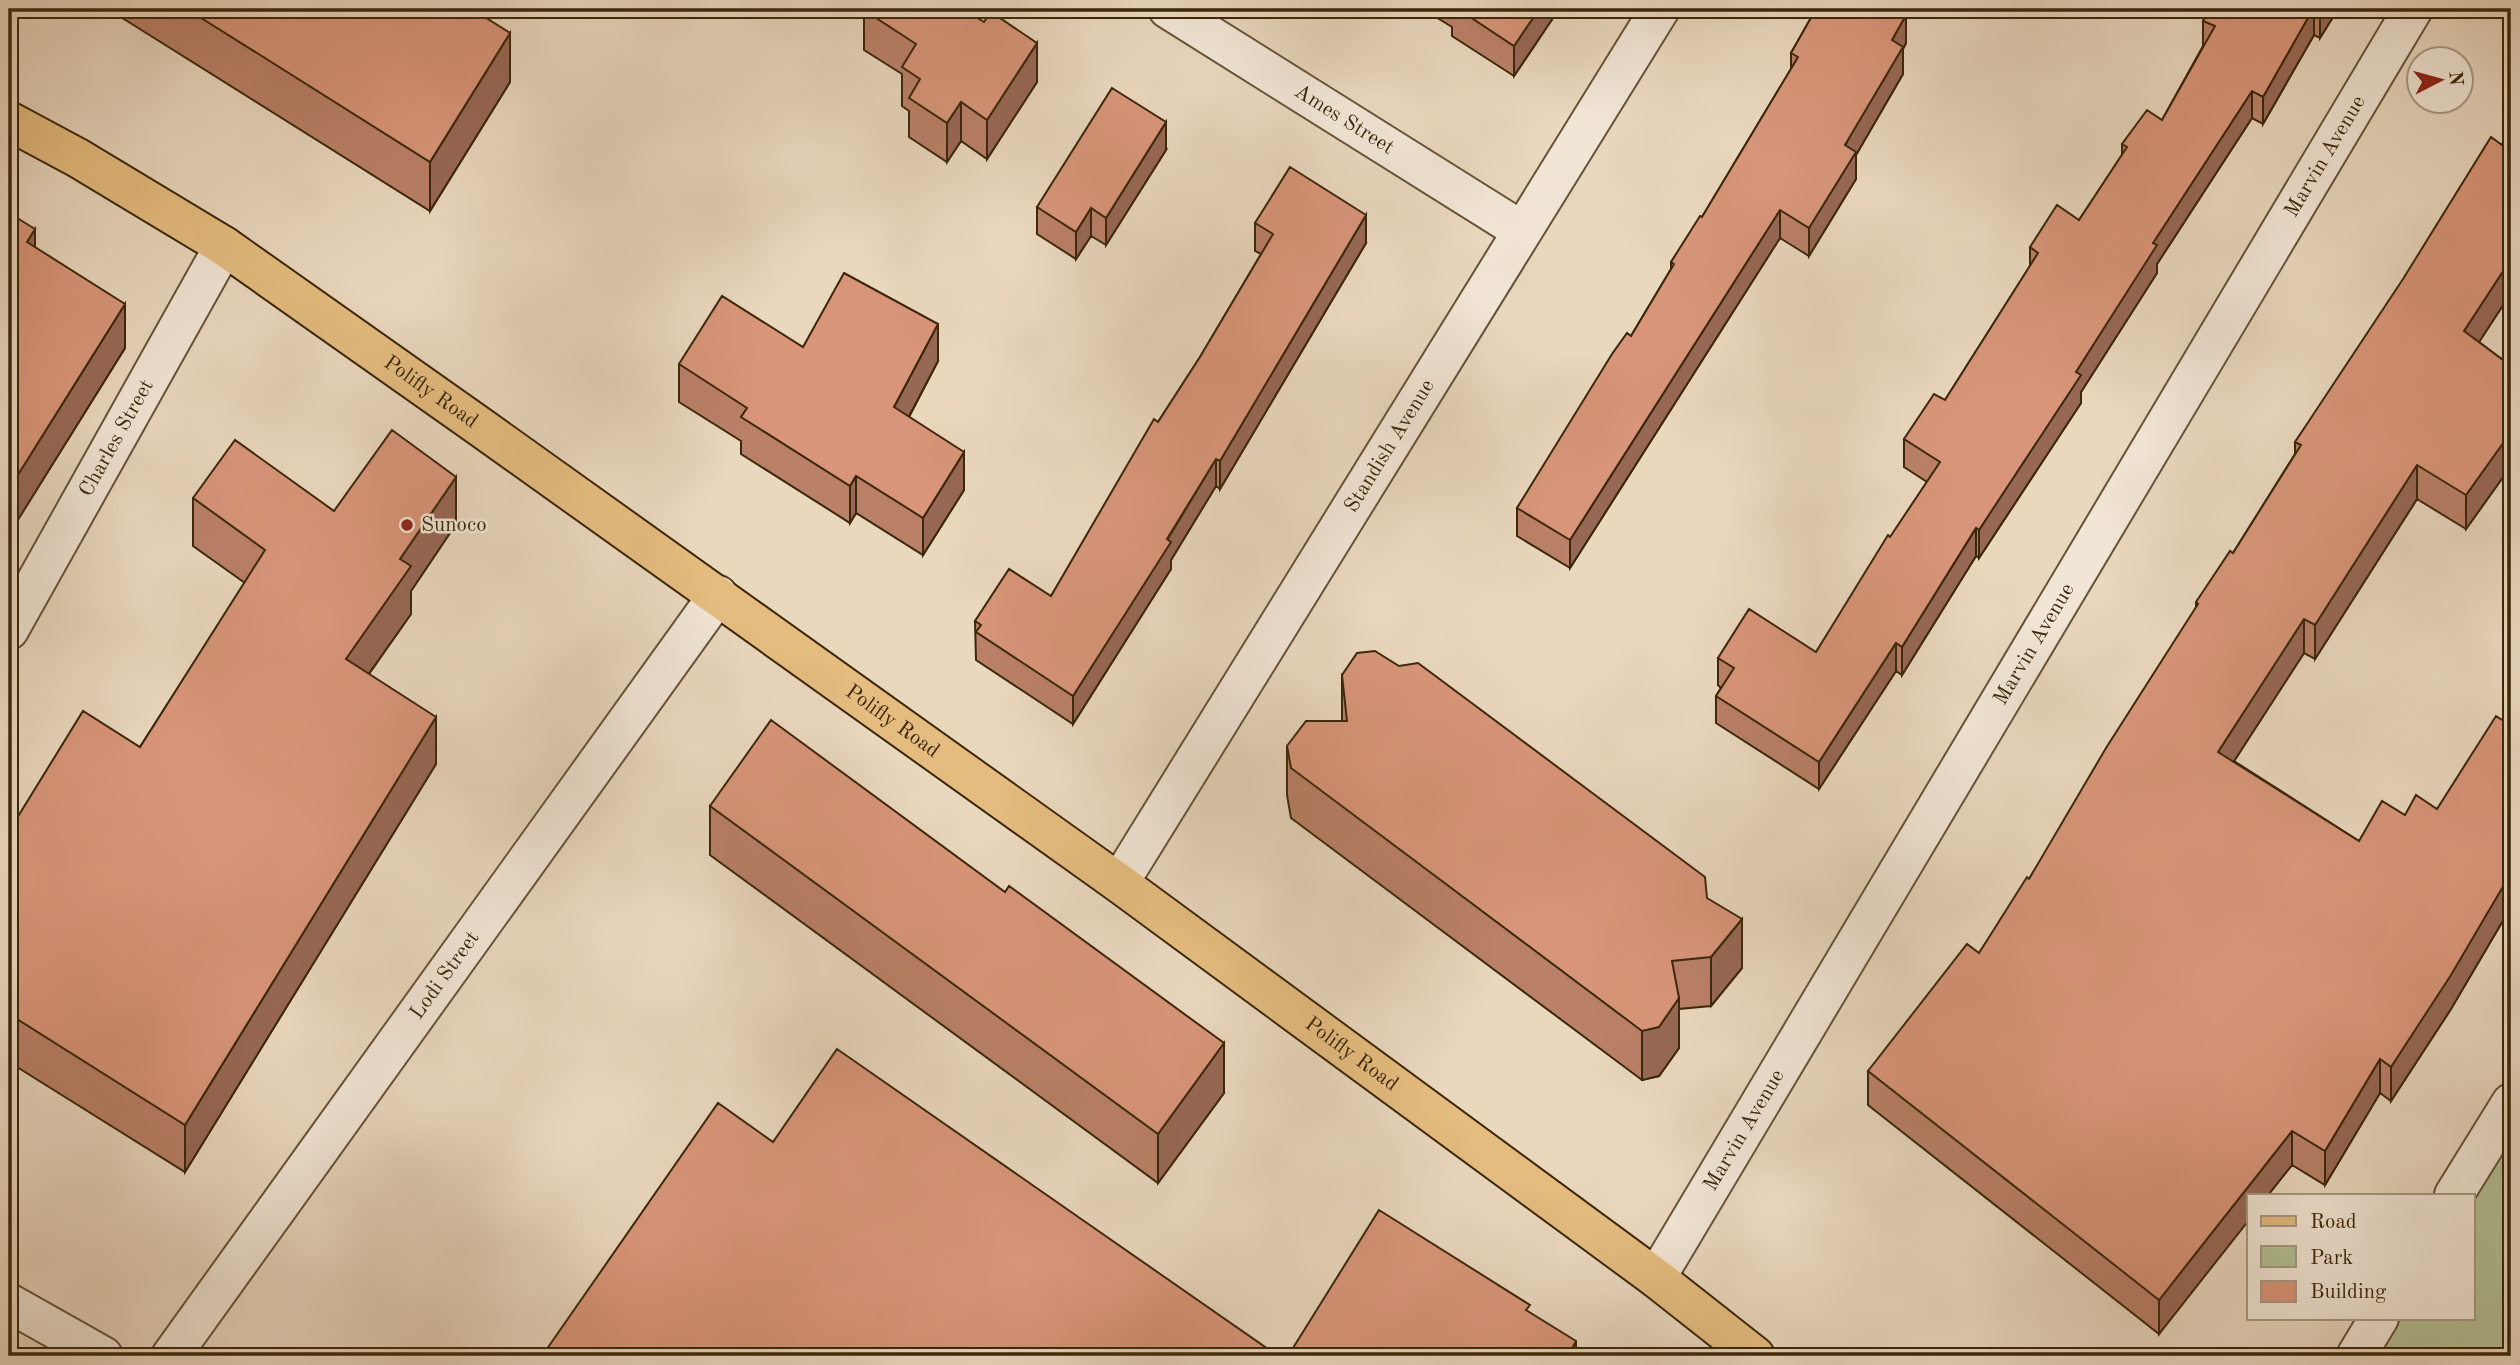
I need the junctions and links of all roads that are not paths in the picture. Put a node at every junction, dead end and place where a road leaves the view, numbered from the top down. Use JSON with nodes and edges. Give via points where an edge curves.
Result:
{"nodes":[{"id":1,"x":1168,"y":9,"type":"edge"},
{"id":2,"x":1660,"y":9,"type":"edge"},
{"id":3,"x":2413,"y":9,"type":"edge"},
{"id":4,"x":9,"y":121,"type":"edge"},
{"id":5,"x":1522,"y":231,"type":"junction"},
{"id":6,"x":224,"y":246,"type":"junction"},
{"id":7,"x":718,"y":595,"type":"junction"},
{"id":8,"x":9,"y":629,"type":"edge"},
{"id":9,"x":1119,"y":883,"type":"junction"},
{"id":10,"x":2511,"y":1103,"type":"edge"},
{"id":11,"x":2455,"y":1194,"type":"edge"},
{"id":12,"x":1656,"y":1278,"type":"junction"},
{"id":13,"x":9,"y":1303,"type":"edge"},
{"id":14,"x":2378,"y":1320,"type":"edge"},
{"id":15,"x":103,"y":1356,"type":"edge"},
{"id":16,"x":171,"y":1356,"type":"edge"},
{"id":17,"x":1755,"y":1356,"type":"edge"},
{"id":18,"x":2356,"y":1356,"type":"edge"}],
"edges":[{"from":1,"to":5,"type":"street","name":"Ames Street"},
{"from":2,"to":5,"type":"street","name":"Standish Avenue"},
{"from":3,"to":12,"type":"street","name":"Marvin Avenue"},
{"from":4,"to":6,"type":"main road","name":"Polifly Road"},
{"from":5,"to":9,"type":"street","name":"Standish Avenue"},
{"from":6,"to":7,"type":"main road","name":"Polifly Road"},
{"from":6,"to":8,"type":"street","name":"Charles Street"},
{"from":7,"to":9,"type":"main road","name":"Polifly Road"},
{"from":7,"to":16,"type":"street","name":"Lodi Street"},
{"from":9,"to":12,"type":"main road","name":"Polifly Road"},
{"from":10,"to":11,"type":"street"},
{"from":12,"to":17,"type":"main road","name":"Polifly Road"},
{"from":13,"to":15,"type":"street"},
{"from":14,"to":18,"type":"street"}]}
